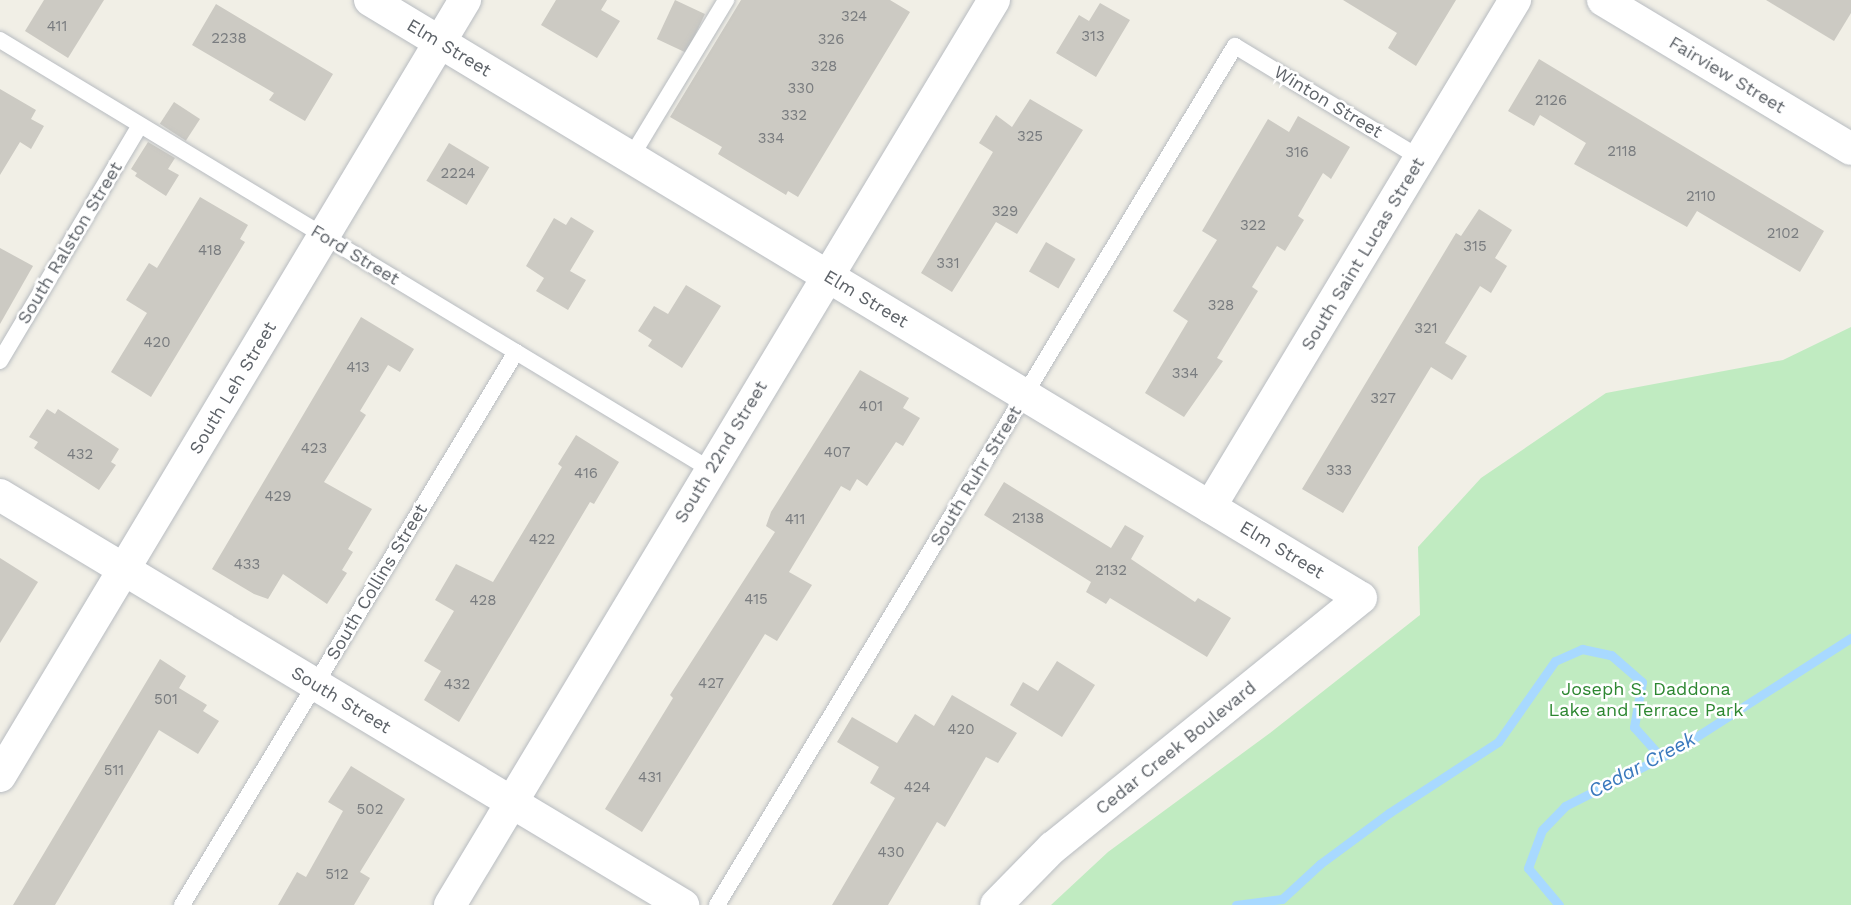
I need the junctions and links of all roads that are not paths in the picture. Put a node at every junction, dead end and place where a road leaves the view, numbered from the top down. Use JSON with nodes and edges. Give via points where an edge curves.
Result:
{"nodes":[{"id":1,"x":370,"y":0,"type":"edge"},
{"id":2,"x":465,"y":0,"type":"edge"},
{"id":3,"x":726,"y":0,"type":"edge"},
{"id":4,"x":994,"y":0,"type":"edge"},
{"id":5,"x":1515,"y":0,"type":"edge"},
{"id":6,"x":1603,"y":0,"type":"edge"},
{"id":7,"x":0,"y":40,"type":"edge"},
{"id":8,"x":440,"y":42,"type":"junction"},
{"id":9,"x":1235,"y":46,"type":"joint"},
{"id":10,"x":140,"y":125,"type":"junction"},
{"id":11,"x":1851,"y":149,"type":"edge"},
{"id":12,"x":631,"y":157,"type":"junction"},
{"id":13,"x":1420,"y":158,"type":"junction"},
{"id":14,"x":324,"y":236,"type":"junction"},
{"id":15,"x":828,"y":276,"type":"junction"},
{"id":16,"x":516,"y":352,"type":"junction"},
{"id":17,"x":0,"y":362,"type":"edge"},
{"id":18,"x":1024,"y":395,"type":"junction"},
{"id":19,"x":711,"y":470,"type":"junction"},
{"id":20,"x":0,"y":495,"type":"edge"},
{"id":21,"x":1210,"y":507,"type":"junction"},
{"id":22,"x":124,"y":569,"type":"junction"},
{"id":23,"x":1361,"y":598,"type":"joint"},
{"id":24,"x":315,"y":684,"type":"junction"},
{"id":25,"x":0,"y":776,"type":"edge"},
{"id":26,"x":512,"y":802,"type":"junction"},
{"id":27,"x":182,"y":905,"type":"edge"},
{"id":28,"x":450,"y":905,"type":"edge"},
{"id":29,"x":683,"y":905,"type":"edge"},
{"id":30,"x":717,"y":905,"type":"edge"},
{"id":31,"x":996,"y":905,"type":"edge"}],
"edges":[{"from":1,"to":8,"type":"street","name":"Elm Street"},
{"from":2,"to":8,"type":"street","name":"South Leh Street"},
{"from":3,"to":12,"type":"lane"},
{"from":4,"to":15,"type":"street","name":"South 22nd Street"},
{"from":5,"to":13,"type":"street","name":"South Saint Lucas Street"},
{"from":6,"to":11,"type":"street","name":"Fairview Street"},
{"from":7,"to":10,"type":"lane","name":"Ford Street"},
{"from":8,"to":12,"type":"street","name":"Elm Street"},
{"from":8,"to":14,"type":"street","name":"South Leh Street"},
{"from":9,"to":13,"type":"lane","name":"Winton Street"},
{"from":9,"to":18,"type":"lane","name":"South Ruhr Street"},
{"from":10,"to":14,"type":"lane","name":"Ford Street"},
{"from":10,"to":17,"type":"lane","name":"South Ralston Street"},
{"from":12,"to":15,"type":"street","name":"Elm Street"},
{"from":13,"to":21,"type":"street","name":"South Saint Lucas Street"},
{"from":14,"to":16,"type":"lane","name":"Ford Street"},
{"from":14,"to":22,"type":"street","name":"South Leh Street"},
{"from":15,"to":18,"type":"street","name":"Elm Street"},
{"from":15,"to":19,"type":"street","name":"South 22nd Street"},
{"from":16,"to":19,"type":"lane","name":"Ford Street"},
{"from":16,"to":24,"type":"lane","name":"South Collins Street"},
{"from":18,"to":21,"type":"street","name":"Elm Street"},
{"from":18,"to":30,"type":"lane","name":"South Ruhr Street"},
{"from":19,"to":26,"type":"street","name":"South 22nd Street"},
{"from":20,"to":22,"type":"street","name":"South Street"},
{"from":21,"to":23,"type":"street","name":"Elm Street"},
{"from":22,"to":24,"type":"street","name":"South Street"},
{"from":22,"to":25,"type":"street","name":"South Leh Street"},
{"from":23,"to":31,"type":"street","name":"Cedar Creek Boulevard","via":[[1053,847]]},
{"from":24,"to":26,"type":"street","name":"South Street"},
{"from":24,"to":27,"type":"lane","name":"South Collins Street"},
{"from":26,"to":28,"type":"street","name":"South 22nd Street"},
{"from":26,"to":29,"type":"street","name":"South Street"}]}
